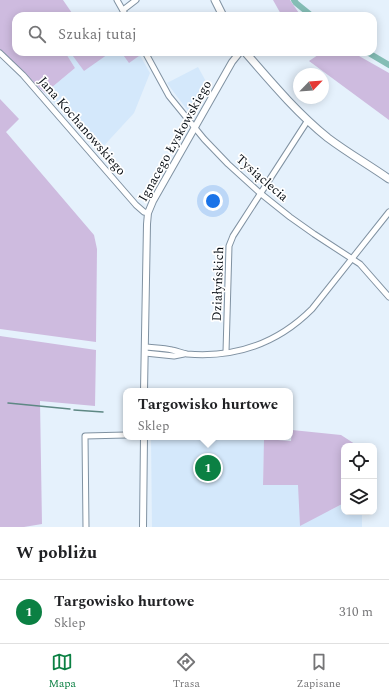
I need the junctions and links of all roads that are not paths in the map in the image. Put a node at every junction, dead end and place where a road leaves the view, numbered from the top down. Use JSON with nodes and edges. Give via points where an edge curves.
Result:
{"nodes":[{"id":1,"x":117,"y":0,"type":"edge"},
{"id":2,"x":136,"y":0,"type":"edge"},
{"id":3,"x":215,"y":0,"type":"edge"},
{"id":4,"x":123,"y":10,"type":"joint"},
{"id":5,"x":222,"y":12,"type":"edge"},
{"id":6,"x":0,"y":53,"type":"edge"},
{"id":7,"x":147,"y":56,"type":"edge"},
{"id":8,"x":237,"y":56,"type":"edge"},
{"id":9,"x":248,"y":56,"type":"edge"},
{"id":10,"x":308,"y":120,"type":"junction"},
{"id":11,"x":194,"y":127,"type":"junction"},
{"id":12,"x":389,"y":179,"type":"edge"},
{"id":13,"x":260,"y":193,"type":"junction"},
{"id":14,"x":148,"y":212,"type":"junction"},
{"id":15,"x":389,"y":212,"type":"edge"},
{"id":16,"x":352,"y":259,"type":"junction"},
{"id":17,"x":389,"y":298,"type":"edge"},
{"id":18,"x":145,"y":350,"type":"junction"},
{"id":19,"x":226,"y":352,"type":"junction"},
{"id":20,"x":144,"y":388,"type":"edge"},
{"id":21,"x":123,"y":435,"type":"edge"},
{"id":22,"x":144,"y":440,"type":"edge"},
{"id":23,"x":86,"y":527,"type":"edge"},
{"id":24,"x":143,"y":527,"type":"edge"}],
"edges":[{"from":1,"to":4,"type":"street"},
{"from":2,"to":4,"type":"street"},
{"from":3,"to":5,"type":"main road"},
{"from":6,"to":14,"type":"street","name":"Jana Kochanowskiego","via":[[23,75],[136,205],[144,212]]},
{"from":7,"to":11,"type":"street","name":"Tysiąclecia","via":[[169,96]]},
{"from":8,"to":11,"type":"street","name":"Ignacego Łyskowskiego"},
{"from":9,"to":10,"type":"main road"},
{"from":10,"to":12,"type":"main road","via":[[328,138]]},
{"from":10,"to":13,"type":"street","name":"Działyńskich"},
{"from":11,"to":13,"type":"street","name":"Tysiąclecia","via":[[228,164]]},
{"from":11,"to":14,"type":"street","name":"Ignacego Łyskowskiego"},
{"from":13,"to":16,"type":"street","name":"Tysiąclecia","via":[[308,230]]},
{"from":13,"to":19,"type":"street","name":"Działyńskich","via":[[232,236],[229,246]]},
{"from":14,"to":18,"type":"street","name":"Ignacego Łyskowskiego"},
{"from":15,"to":16,"type":"street"},
{"from":16,"to":17,"type":"street","name":"Tysiąclecia","via":[[360,264]]},
{"from":16,"to":19,"type":"street","via":[[312,309],[286,331],[256,345]]},
{"from":18,"to":19,"type":"street","via":[[172,350],[185,354]]},
{"from":18,"to":20,"type":"street","name":"Ignacego Łyskowskiego"},
{"from":21,"to":23,"type":"street","via":[[85,436]]},
{"from":22,"to":24,"type":"street"}]}
